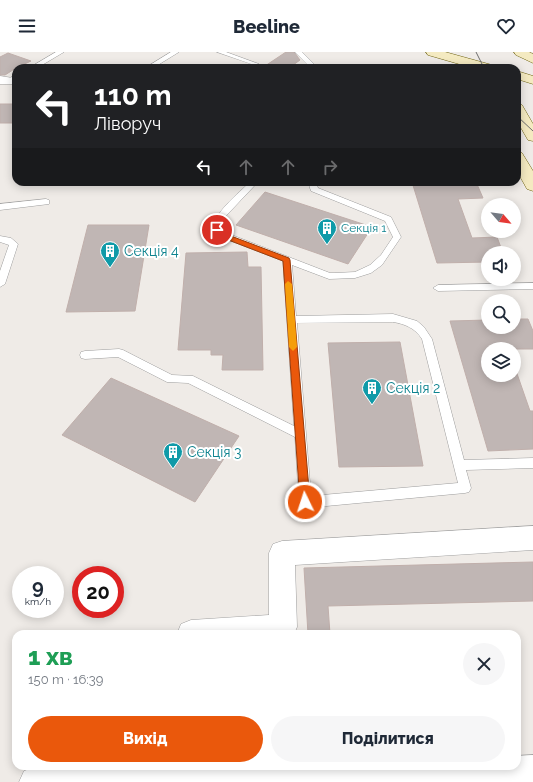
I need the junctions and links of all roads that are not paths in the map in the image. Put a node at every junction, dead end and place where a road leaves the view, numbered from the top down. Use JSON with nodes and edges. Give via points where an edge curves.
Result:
{"nodes":[{"id":1,"x":61,"y":52,"type":"edge"},
{"id":2,"x":176,"y":52,"type":"edge"},
{"id":3,"x":220,"y":52,"type":"edge"},
{"id":4,"x":298,"y":52,"type":"edge"},
{"id":5,"x":432,"y":52,"type":"edge"},
{"id":6,"x":520,"y":52,"type":"edge"},
{"id":7,"x":533,"y":59,"type":"edge"},
{"id":8,"x":467,"y":61,"type":"edge"},
{"id":9,"x":39,"y":64,"type":"edge"},
{"id":10,"x":155,"y":64,"type":"edge"},
{"id":11,"x":256,"y":64,"type":"edge"},
{"id":12,"x":311,"y":64,"type":"edge"},
{"id":13,"x":491,"y":64,"type":"edge"},
{"id":14,"x":521,"y":76,"type":"edge"},
{"id":15,"x":533,"y":80,"type":"edge"},
{"id":16,"x":521,"y":115,"type":"edge"},
{"id":17,"x":533,"y":137,"type":"edge"},
{"id":18,"x":521,"y":170,"type":"edge"},
{"id":19,"x":250,"y":186,"type":"edge"},
{"id":20,"x":313,"y":186,"type":"edge"},
{"id":21,"x":533,"y":186,"type":"edge"},
{"id":22,"x":46,"y":202,"type":"dead end"},
{"id":23,"x":0,"y":207,"type":"edge"},
{"id":24,"x":0,"y":239,"type":"edge"},
{"id":25,"x":287,"y":260,"type":"junction"},
{"id":26,"x":0,"y":284,"type":"edge"},
{"id":27,"x":533,"y":286,"type":"edge"},
{"id":28,"x":438,"y":288,"type":"dead end"},
{"id":29,"x":291,"y":320,"type":"junction"},
{"id":30,"x":86,"y":355,"type":"dead end"},
{"id":31,"x":300,"y":434,"type":"junction"},
{"id":32,"x":533,"y":462,"type":"edge"},
{"id":33,"x":459,"y":465,"type":"junction"},
{"id":34,"x":533,"y":538,"type":"edge"},
{"id":35,"x":265,"y":630,"type":"edge"},
{"id":36,"x":533,"y":771,"type":"edge"},
{"id":37,"x":42,"y":776,"type":"edge"},
{"id":38,"x":258,"y":779,"type":"edge"}],
"edges":[{"from":1,"to":9,"type":"lane"},
{"from":2,"to":10,"type":"lane"},
{"from":3,"to":11,"type":"lane"},
{"from":4,"to":12,"type":"lane"},
{"from":5,"to":8,"type":"main road"},
{"from":6,"to":7,"type":"main road"},
{"from":8,"to":13,"type":"main road"},
{"from":14,"to":15,"type":"main road"},
{"from":16,"to":17,"type":"main road"},
{"from":18,"to":21,"type":"main road"},
{"from":19,"to":25,"type":"lane","via":[[220,217],[217,230],[221,234]]},
{"from":20,"to":25,"type":"lane","via":[[314,189],[388,219],[397,237],[380,262],[356,275],[329,276]]},
{"from":22,"to":23,"type":"lane"},
{"from":24,"to":26,"type":"lane","via":[[14,244]]},
{"from":25,"to":29,"type":"lane"},
{"from":27,"to":28,"type":"lane"},
{"from":29,"to":31,"type":"lane"},
{"from":29,"to":33,"type":"lane","via":[[393,318],[406,320],[423,331]]},
{"from":30,"to":31,"type":"lane","via":[[119,353],[171,379],[189,379]]},
{"from":31,"to":33,"type":"lane","via":[[305,502],[465,488]]},
{"from":32,"to":33,"type":"lane"},
{"from":34,"to":35,"type":"street","via":[[282,553],[283,627]]},
{"from":36,"to":38,"type":"street"},
{"from":37,"to":38,"type":"street"}]}
